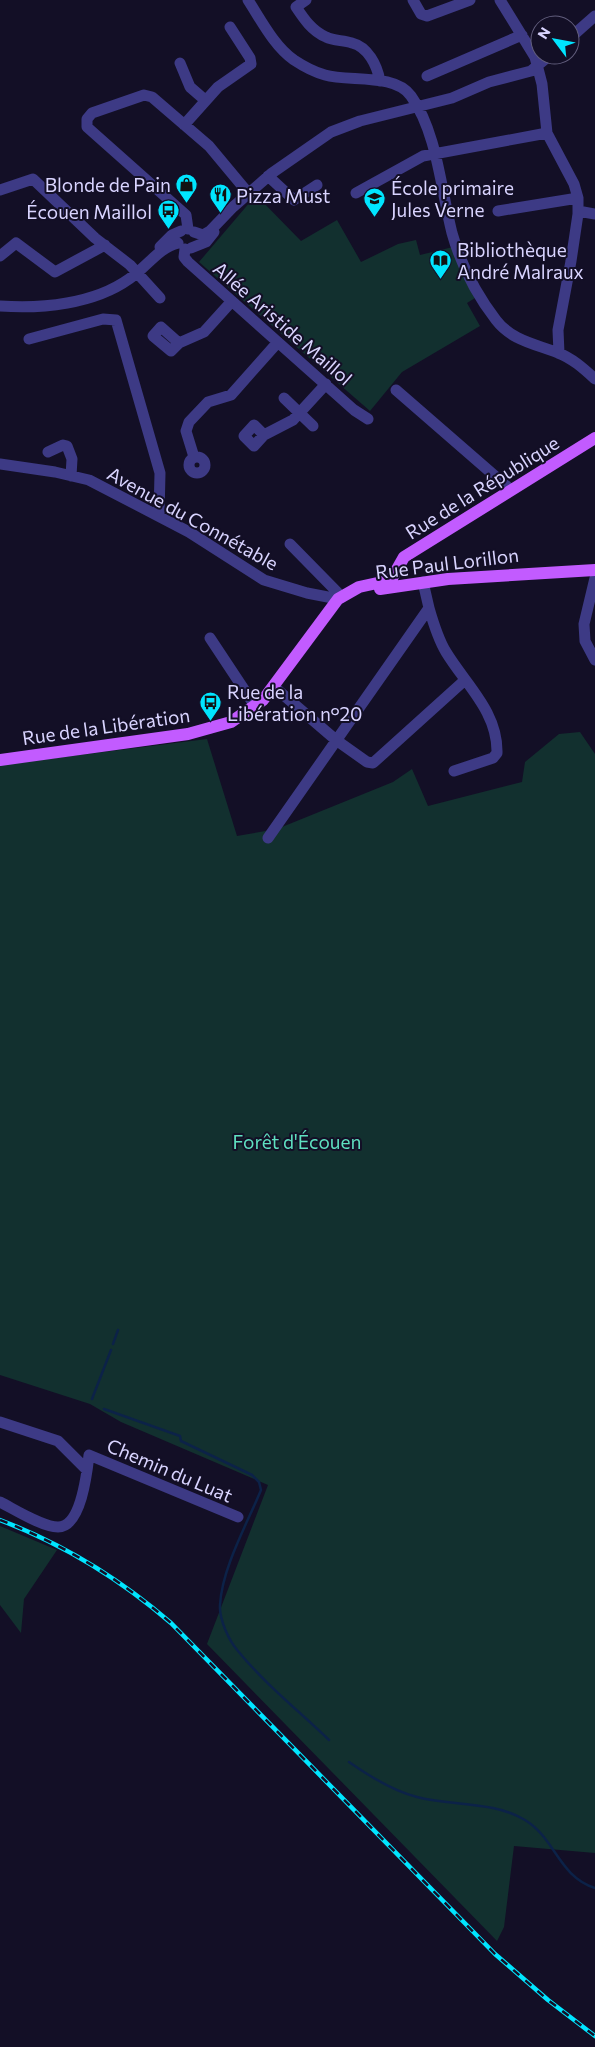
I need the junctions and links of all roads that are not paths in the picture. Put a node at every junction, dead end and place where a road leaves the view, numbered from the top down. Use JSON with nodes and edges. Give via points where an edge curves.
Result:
{"nodes":[{"id":1,"x":248,"y":0,"type":"edge"},
{"id":2,"x":306,"y":0,"type":"edge"},
{"id":3,"x":413,"y":0,"type":"edge"},
{"id":4,"x":470,"y":0,"type":"edge"},
{"id":5,"x":500,"y":0,"type":"edge"},
{"id":6,"x":595,"y":16,"type":"edge"},
{"id":7,"x":230,"y":27,"type":"dead end"},
{"id":8,"x":580,"y":29,"type":"edge"},
{"id":9,"x":522,"y":35,"type":"junction"},
{"id":10,"x":180,"y":63,"type":"dead end"},
{"id":11,"x":538,"y":66,"type":"junction"},
{"id":12,"x":427,"y":76,"type":"dead end"},
{"id":13,"x":380,"y":81,"type":"junction"},
{"id":14,"x":205,"y":100,"type":"junction"},
{"id":15,"x":417,"y":107,"type":"junction"},
{"id":16,"x":184,"y":124,"type":"junction"},
{"id":17,"x":546,"y":133,"type":"junction"},
{"id":18,"x":434,"y":153,"type":"junction"},
{"id":19,"x":268,"y":176,"type":"junction"},
{"id":20,"x":317,"y":185,"type":"dead end"},
{"id":21,"x":0,"y":190,"type":"edge"},
{"id":22,"x":356,"y":193,"type":"dead end"},
{"id":23,"x":249,"y":194,"type":"junction"},
{"id":24,"x":578,"y":198,"type":"junction"},
{"id":25,"x":498,"y":211,"type":"dead end"},
{"id":26,"x":578,"y":211,"type":"junction"},
{"id":27,"x":595,"y":214,"type":"edge"},
{"id":28,"x":188,"y":231,"type":"junction"},
{"id":29,"x":105,"y":245,"type":"junction"},
{"id":30,"x":185,"y":247,"type":"junction"},
{"id":31,"x":0,"y":256,"type":"edge"},
{"id":32,"x":141,"y":270,"type":"junction"},
{"id":33,"x":160,"y":298,"type":"dead end"},
{"id":34,"x":232,"y":301,"type":"junction"},
{"id":35,"x":0,"y":306,"type":"edge"},
{"id":36,"x":29,"y":339,"type":"dead end"},
{"id":37,"x":278,"y":342,"type":"junction"},
{"id":38,"x":179,"y":343,"type":"dead end"},
{"id":39,"x":558,"y":352,"type":"junction"},
{"id":40,"x":595,"y":379,"type":"edge"},
{"id":41,"x":326,"y":384,"type":"junction"},
{"id":42,"x":396,"y":390,"type":"dead end"},
{"id":43,"x":284,"y":398,"type":"dead end"},
{"id":44,"x":299,"y":413,"type":"junction"},
{"id":45,"x":368,"y":418,"type":"dead end"},
{"id":46,"x":313,"y":426,"type":"dead end"},
{"id":47,"x":264,"y":435,"type":"dead end"},
{"id":48,"x":595,"y":438,"type":"edge"},
{"id":49,"x":48,"y":452,"type":"dead end"},
{"id":50,"x":194,"y":457,"type":"dead end"},
{"id":51,"x":0,"y":464,"type":"edge"},
{"id":52,"x":71,"y":476,"type":"junction"},
{"id":53,"x":160,"y":490,"type":"junction"},
{"id":54,"x":511,"y":490,"type":"junction"},
{"id":55,"x":145,"y":509,"type":"junction"},
{"id":56,"x":159,"y":516,"type":"junction"},
{"id":57,"x":290,"y":544,"type":"dead end"},
{"id":58,"x":595,"y":570,"type":"edge"},
{"id":59,"x":395,"y":574,"type":"junction"},
{"id":60,"x":595,"y":578,"type":"edge"},
{"id":61,"x":423,"y":582,"type":"junction"},
{"id":62,"x":406,"y":585,"type":"junction"},
{"id":63,"x":340,"y":598,"type":"junction"},
{"id":64,"x":593,"y":606,"type":"edge"},
{"id":65,"x":429,"y":608,"type":"junction"},
{"id":66,"x":210,"y":638,"type":"dead end"},
{"id":67,"x":595,"y":660,"type":"edge"},
{"id":68,"x":465,"y":680,"type":"junction"},
{"id":69,"x":273,"y":686,"type":"junction"},
{"id":70,"x":255,"y":706,"type":"junction"},
{"id":71,"x":336,"y":740,"type":"junction"},
{"id":72,"x":0,"y":760,"type":"edge"},
{"id":73,"x":454,"y":771,"type":"dead end"},
{"id":74,"x":268,"y":838,"type":"dead end"},
{"id":75,"x":0,"y":1422,"type":"edge"},
{"id":76,"x":87,"y":1470,"type":"junction"},
{"id":77,"x":0,"y":1502,"type":"edge"},
{"id":78,"x":238,"y":1517,"type":"dead end"}],
"edges":[{"from":1,"to":13,"type":"street","via":[[283,50],[304,66],[337,77]]},
{"from":2,"to":13,"type":"street","via":[[296,7],[307,23],[327,38],[364,48],[377,68]]},
{"from":3,"to":4,"type":"street","via":[[421,14],[427,16]]},
{"from":5,"to":9,"type":"street"},
{"from":6,"to":8,"type":"street"},
{"from":7,"to":14,"type":"street","via":[[251,64]]},
{"from":9,"to":11,"type":"street"},
{"from":9,"to":12,"type":"street"},
{"from":10,"to":14,"type":"street","via":[[190,87]]},
{"from":11,"to":15,"type":"street","via":[[452,98]]},
{"from":11,"to":17,"type":"street"},
{"from":13,"to":15,"type":"street","via":[[402,88]]},
{"from":14,"to":16,"type":"street"},
{"from":15,"to":18,"type":"street"},
{"from":15,"to":19,"type":"street","via":[[331,132]]},
{"from":16,"to":23,"type":"street","via":[[221,158]]},
{"from":16,"to":28,"type":"street","via":[[152,97],[144,95],[92,113],[87,119],[87,127],[186,216]]},
{"from":17,"to":18,"type":"street"},
{"from":17,"to":24,"type":"street","via":[[574,184]]},
{"from":18,"to":22,"type":"street"},
{"from":18,"to":39,"type":"street","via":[[457,251],[471,283],[496,322],[526,343]]},
{"from":19,"to":20,"type":"street","via":[[294,200]]},
{"from":19,"to":23,"type":"street"},
{"from":21,"to":29,"type":"street","via":[[33,179]]},
{"from":23,"to":28,"type":"street","via":[[210,231],[203,234]]},
{"from":23,"to":30,"type":"street","via":[[206,242]]},
{"from":24,"to":25,"type":"street"},
{"from":24,"to":26,"type":"street"},
{"from":26,"to":27,"type":"street"},
{"from":26,"to":39,"type":"street","via":[[558,330]]},
{"from":28,"to":30,"type":"street","via":[[177,237]]},
{"from":28,"to":30,"type":"street","via":[[196,243]]},
{"from":28,"to":32,"type":"street","via":[[166,240]]},
{"from":29,"to":31,"type":"street","via":[[55,272],[16,243]]},
{"from":29,"to":32,"type":"street"},
{"from":30,"to":32,"type":"street","via":[[167,247]]},
{"from":30,"to":34,"type":"street","name":"Allée Aristide Maillol","via":[[185,260]]},
{"from":32,"to":33,"type":"street"},
{"from":32,"to":35,"type":"street","via":[[121,285],[92,296],[42,306]]},
{"from":34,"to":37,"type":"street","name":"Allée Aristide Maillol"},
{"from":34,"to":38,"type":"street","via":[[204,332]]},
{"from":36,"to":53,"type":"street","via":[[103,319],[116,320],[160,473]]},
{"from":37,"to":41,"type":"street","name":"Allée Aristide Maillol"},
{"from":37,"to":50,"type":"street","via":[[230,395],[208,402],[189,422],[186,432]]},
{"from":39,"to":40,"type":"street"},
{"from":41,"to":44,"type":"street"},
{"from":41,"to":45,"type":"street","name":"Allée Aristide Maillol","via":[[354,410]]},
{"from":42,"to":54,"type":"street"},
{"from":43,"to":44,"type":"street"},
{"from":44,"to":46,"type":"street"},
{"from":44,"to":47,"type":"street","via":[[287,424]]},
{"from":48,"to":54,"type":"main road","name":"Rue de la République"},
{"from":49,"to":52,"type":"street","via":[[67,446],[72,459]]},
{"from":51,"to":52,"type":"street","name":"Avenue du Connétable"},
{"from":52,"to":55,"type":"street","name":"Avenue du Connétable","via":[[97,484]]},
{"from":53,"to":55,"type":"street"},
{"from":53,"to":56,"type":"street"},
{"from":54,"to":59,"type":"main road","name":"Rue de la République","via":[[404,557]]},
{"from":55,"to":56,"type":"street","name":"Avenue du Connétable"},
{"from":56,"to":63,"type":"street","name":"Avenue du Connétable","via":[[264,580],[307,593]]},
{"from":57,"to":63,"type":"street"},
{"from":58,"to":61,"type":"main road","name":"Rue Paul Lorillon"},
{"from":59,"to":62,"type":"street"},
{"from":59,"to":63,"type":"main road","name":"Rue Paul Lorillon","via":[[387,581],[360,586]]},
{"from":60,"to":64,"type":"street"},
{"from":61,"to":62,"type":"main road","name":"Rue Paul Lorillon"},
{"from":61,"to":65,"type":"street"},
{"from":62,"to":63,"type":"main road","name":"Rue Paul Lorillon"},
{"from":63,"to":69,"type":"main road","name":"Rue de la Libération"},
{"from":64,"to":67,"type":"street","via":[[584,624],[585,641]]},
{"from":65,"to":68,"type":"street","via":[[444,650]]},
{"from":65,"to":71,"type":"street"},
{"from":66,"to":70,"type":"street"},
{"from":68,"to":71,"type":"street","via":[[373,764]]},
{"from":68,"to":73,"type":"street","via":[[492,719],[498,738],[498,754],[487,761]]},
{"from":69,"to":70,"type":"main road","name":"Rue de la Libération"},
{"from":69,"to":71,"type":"street"},
{"from":70,"to":72,"type":"main road","name":"Rue de la Libération","via":[[231,722],[206,731]]},
{"from":71,"to":74,"type":"street"},
{"from":75,"to":76,"type":"street","via":[[58,1441]]},
{"from":76,"to":77,"type":"street","via":[[77,1510],[62,1526],[49,1525]]},
{"from":76,"to":78,"type":"street","name":"Chemin du Luat","via":[[89,1456]]}]}
